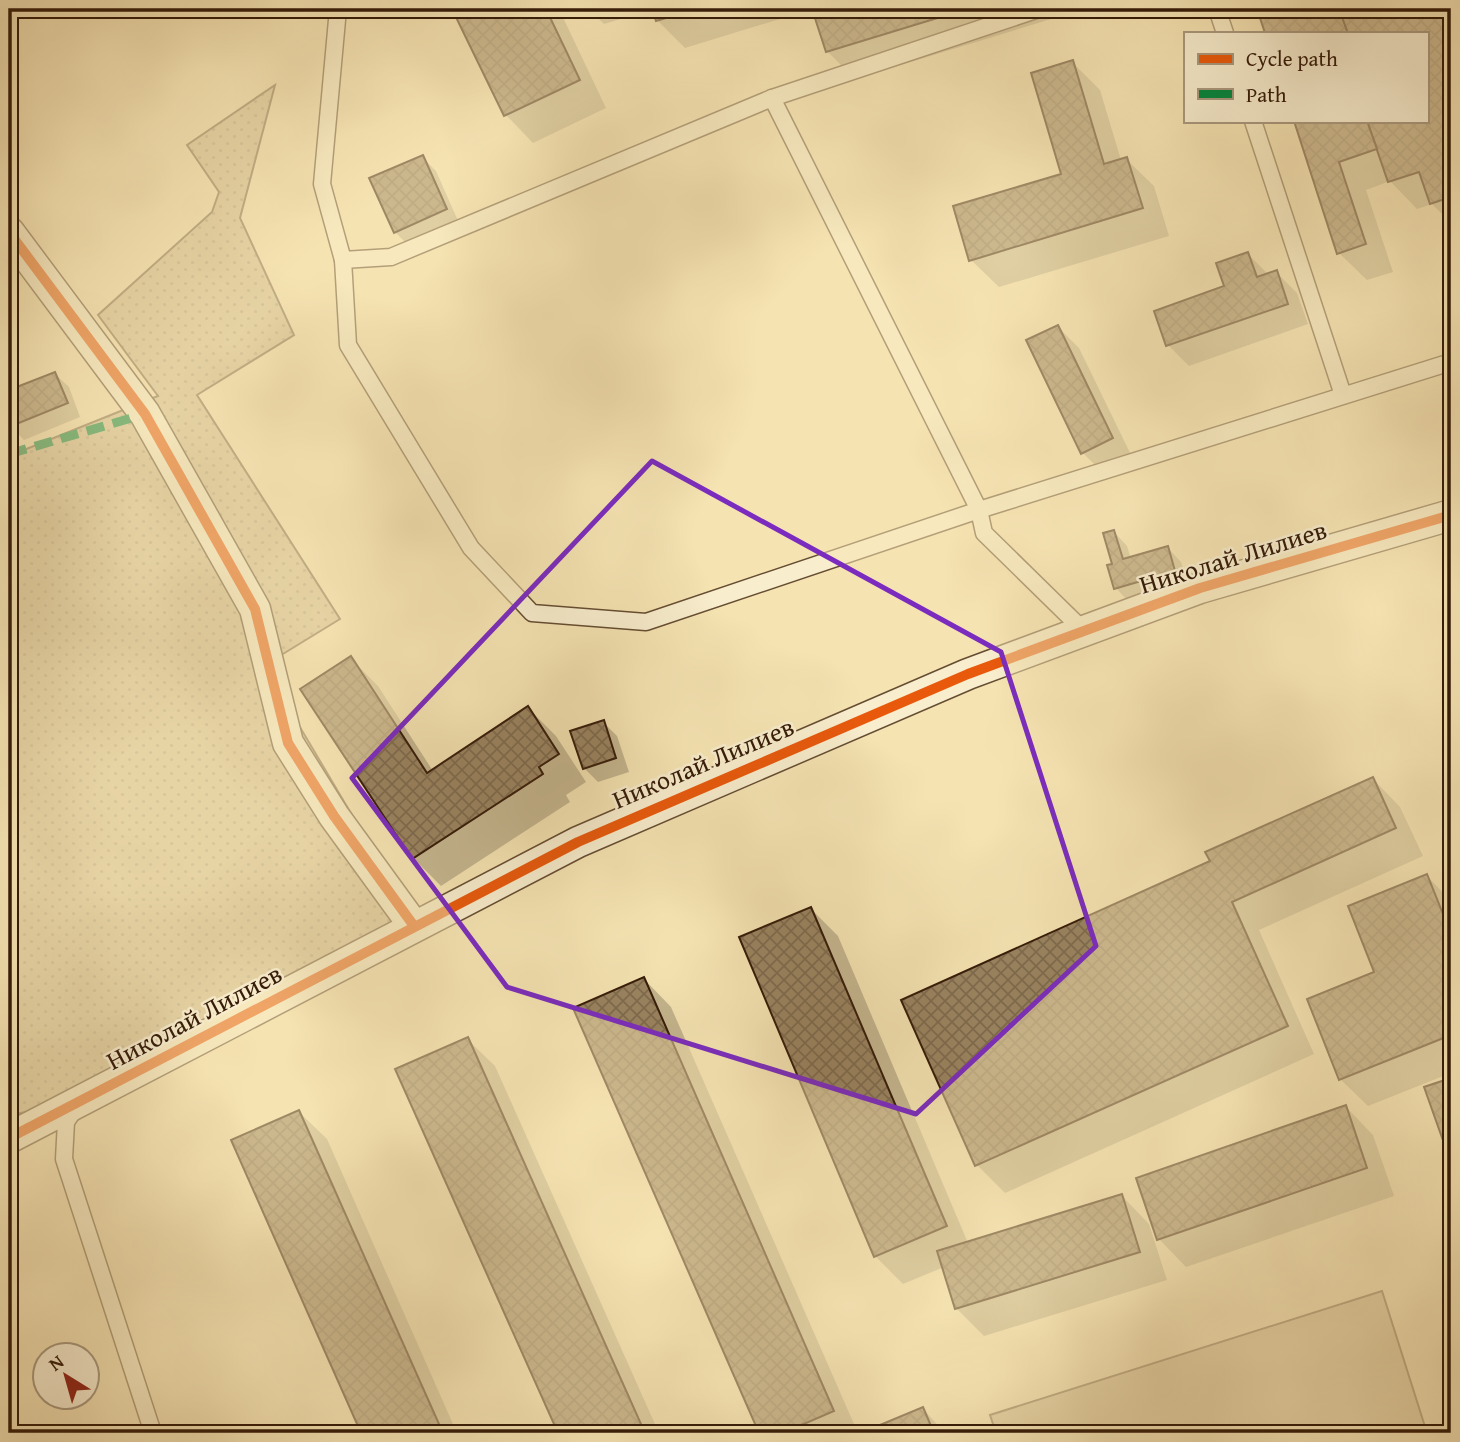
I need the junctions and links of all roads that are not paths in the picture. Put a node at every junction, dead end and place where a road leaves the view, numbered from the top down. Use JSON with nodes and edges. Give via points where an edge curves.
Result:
{"nodes":[{"id":1,"x":338,"y":9,"type":"edge"},
{"id":2,"x":1039,"y":9,"type":"edge"},
{"id":3,"x":1217,"y":9,"type":"edge"},
{"id":4,"x":1225,"y":32,"type":"edge"},
{"id":5,"x":772,"y":98,"type":"junction"},
{"id":6,"x":1253,"y":122,"type":"edge"},
{"id":7,"x":9,"y":232,"type":"edge"},
{"id":8,"x":344,"y":260,"type":"junction"},
{"id":9,"x":1451,"y":362,"type":"edge"},
{"id":10,"x":1343,"y":395,"type":"junction"},
{"id":11,"x":979,"y":510,"type":"junction"},
{"id":12,"x":1451,"y":515,"type":"edge"},
{"id":13,"x":1084,"y":631,"type":"junction"},
{"id":14,"x":414,"y":926,"type":"junction"},
{"id":15,"x":78,"y":1105,"type":"junction"},
{"id":16,"x":9,"y":1138,"type":"edge"},
{"id":17,"x":153,"y":1433,"type":"edge"}],
"edges":[{"from":1,"to":8,"type":"lane","via":[[322,184]]},
{"from":2,"to":5,"type":"lane"},
{"from":3,"to":4,"type":"lane"},
{"from":5,"to":8,"type":"lane","via":[[391,257]]},
{"from":5,"to":11,"type":"lane"},
{"from":6,"to":10,"type":"lane"},
{"from":7,"to":14,"type":"street","via":[[145,414],[256,609],[288,743],[334,816]]},
{"from":8,"to":11,"type":"lane","via":[[348,345],[471,548],[532,613],[646,622]]},
{"from":9,"to":10,"type":"lane"},
{"from":10,"to":11,"type":"lane"},
{"from":11,"to":13,"type":"lane","via":[[984,533]]},
{"from":12,"to":13,"type":"street","name":"Николай Лилиев","via":[[1200,588]]},
{"from":13,"to":14,"type":"street","name":"Николай Лилиев","via":[[968,674],[578,842]]},
{"from":14,"to":15,"type":"street","name":"Николай Лилиев"},
{"from":15,"to":16,"type":"street","name":"Николай Лилиев"},
{"from":15,"to":17,"type":"lane","via":[[66,1122],[64,1159]]}]}
